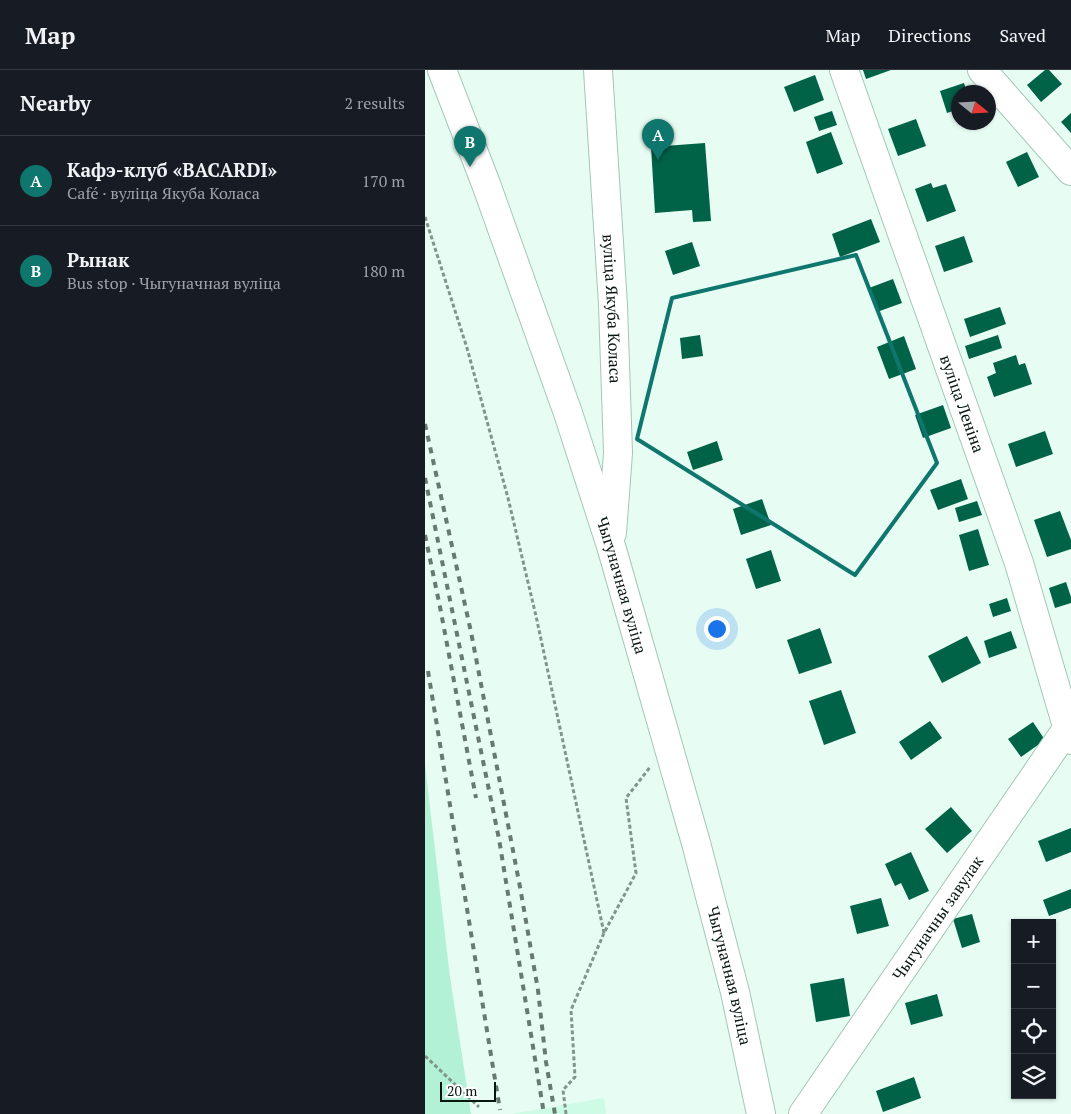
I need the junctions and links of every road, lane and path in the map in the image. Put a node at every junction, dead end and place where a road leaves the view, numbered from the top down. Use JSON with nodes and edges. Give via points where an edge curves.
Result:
{"nodes":[{"id":1,"x":442,"y":70,"type":"edge"},
{"id":2,"x":598,"y":70,"type":"edge"},
{"id":3,"x":844,"y":70,"type":"edge"},
{"id":4,"x":982,"y":70,"type":"edge"},
{"id":5,"x":1071,"y":171,"type":"edge"},
{"id":6,"x":425,"y":217,"type":"edge"},
{"id":7,"x":618,"y":453,"type":"junction"},
{"id":8,"x":584,"y":461,"type":"junction"},
{"id":9,"x":611,"y":546,"type":"junction"},
{"id":10,"x":1070,"y":731,"type":"edge"},
{"id":11,"x":654,"y":761,"type":"dead end"},
{"id":12,"x":603,"y":933,"type":"junction"},
{"id":13,"x":425,"y":1056,"type":"edge"},
{"id":14,"x":479,"y":1107,"type":"dead end"},
{"id":15,"x":566,"y":1114,"type":"edge"},
{"id":16,"x":761,"y":1114,"type":"edge"},
{"id":17,"x":803,"y":1114,"type":"edge"}],
"edges":[{"from":1,"to":8,"type":"street","name":"Чыгуначная вуліца"},
{"from":2,"to":7,"type":"street","name":"вуліца Якуба Коласа","via":[[613,305]]},
{"from":3,"to":10,"type":"street","name":"вуліца Леніна","via":[[1019,562]]},
{"from":4,"to":5,"type":"street"},
{"from":6,"to":12,"type":"path","via":[[467,348],[508,498]]},
{"from":7,"to":8,"type":"street"},
{"from":7,"to":9,"type":"street","name":"вуліца Якуба Коласа"},
{"from":8,"to":9,"type":"street","name":"Чыгуначная вуліца"},
{"from":9,"to":16,"type":"street","name":"Чыгуначная вуліца","via":[[696,843],[735,992]]},
{"from":10,"to":17,"type":"street","name":"Чыгуначны завулак"},
{"from":11,"to":12,"type":"path","via":[[626,798],[636,873]]},
{"from":12,"to":15,"type":"path","via":[[571,1010],[575,1077],[563,1090]]},
{"from":13,"to":14,"type":"path"}]}
